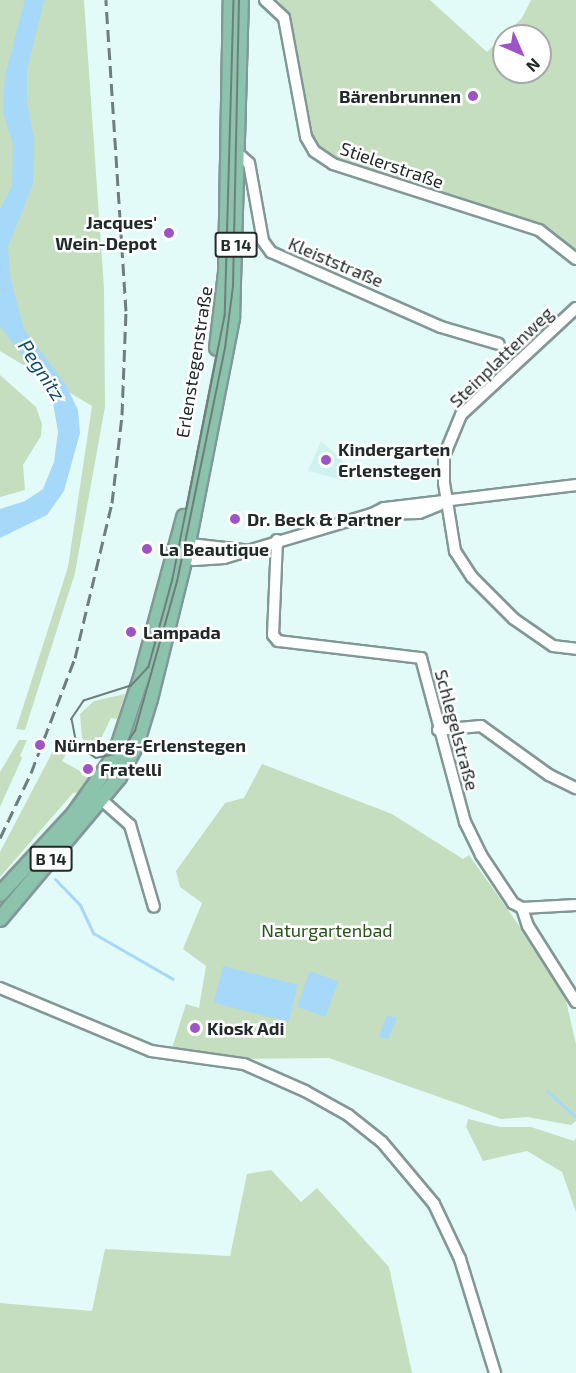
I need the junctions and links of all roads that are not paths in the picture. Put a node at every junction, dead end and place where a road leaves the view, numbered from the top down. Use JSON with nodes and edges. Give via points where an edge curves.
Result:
{"nodes":[{"id":1,"x":231,"y":0,"type":"edge"},
{"id":2,"x":241,"y":0,"type":"edge"},
{"id":3,"x":265,"y":0,"type":"edge"},
{"id":4,"x":231,"y":156,"type":"junction"},
{"id":5,"x":576,"y":259,"type":"edge"},
{"id":6,"x":576,"y":308,"type":"edge"},
{"id":7,"x":499,"y":344,"type":"dead end"},
{"id":8,"x":576,"y":485,"type":"edge"},
{"id":9,"x":445,"y":502,"type":"junction"},
{"id":10,"x":277,"y":540,"type":"junction"},
{"id":11,"x":183,"y":549,"type":"junction"},
{"id":12,"x":243,"y":550,"type":"junction"},
{"id":13,"x":576,"y":649,"type":"edge"},
{"id":14,"x":438,"y":730,"type":"junction"},
{"id":15,"x":576,"y":788,"type":"edge"},
{"id":16,"x":97,"y":795,"type":"junction"},
{"id":17,"x":55,"y":845,"type":"junction"},
{"id":18,"x":0,"y":894,"type":"edge"},
{"id":19,"x":576,"y":905,"type":"edge"},
{"id":20,"x":154,"y":906,"type":"dead end"},
{"id":21,"x":522,"y":908,"type":"junction"},
{"id":22,"x":0,"y":919,"type":"edge"},
{"id":23,"x":0,"y":988,"type":"edge"},
{"id":24,"x":576,"y":1002,"type":"edge"},
{"id":25,"x":495,"y":1373,"type":"edge"}],
"edges":[{"from":1,"to":4,"type":"main road","name":"Erlenstegenstraße","number":"B 14"},
{"from":2,"to":4,"type":"main road","name":"Erlenstegenstraße","number":"B 14"},
{"from":3,"to":5,"type":"street","name":"Stielerstraße","via":[[284,18],[306,137],[314,151],[333,164],[540,230]]},
{"from":4,"to":7,"type":"street","name":"Kleiststraße","via":[[249,163],[263,241],[271,252],[441,327]]},
{"from":4,"to":11,"type":"main road","name":"Erlenstegenstraße","number":"B 14","via":[[223,313]]},
{"from":6,"to":9,"type":"street","name":"Steinplattenweg","via":[[460,415],[444,456]]},
{"from":8,"to":9,"type":"street"},
{"from":9,"to":10,"type":"street","via":[[419,513],[372,514]]},
{"from":9,"to":13,"type":"street","name":"Steinplattenweg","via":[[455,551],[472,577],[514,619],[553,646]]},
{"from":10,"to":12,"type":"street"},
{"from":10,"to":14,"type":"street","name":"Schlegelstraße","via":[[273,635],[285,645],[421,658]]},
{"from":11,"to":12,"type":"street"},
{"from":11,"to":12,"type":"street","via":[[218,559]]},
{"from":11,"to":16,"type":"main road","name":"Erlenstegenstraße","number":"B 14","via":[[124,736]]},
{"from":14,"to":15,"type":"street","via":[[481,726],[549,775]]},
{"from":14,"to":21,"type":"street","name":"Schlegelstraße","via":[[469,832],[513,903]]},
{"from":16,"to":17,"type":"main road","name":"Erlenstegenstraße","number":"B 14"},
{"from":16,"to":20,"type":"street","via":[[130,825]]},
{"from":17,"to":18,"type":"main road","name":"Erlenstegenstraße","number":"B 14"},
{"from":17,"to":22,"type":"main road","name":"Erlenstegenstraße","number":"B 14"},
{"from":19,"to":21,"type":"street"},
{"from":21,"to":24,"type":"street","name":"Schlegelstraße","via":[[528,926]]},
{"from":23,"to":25,"type":"street","via":[[151,1051],[244,1064],[305,1090],[348,1115],[382,1142],[434,1204],[460,1259]]}]}
